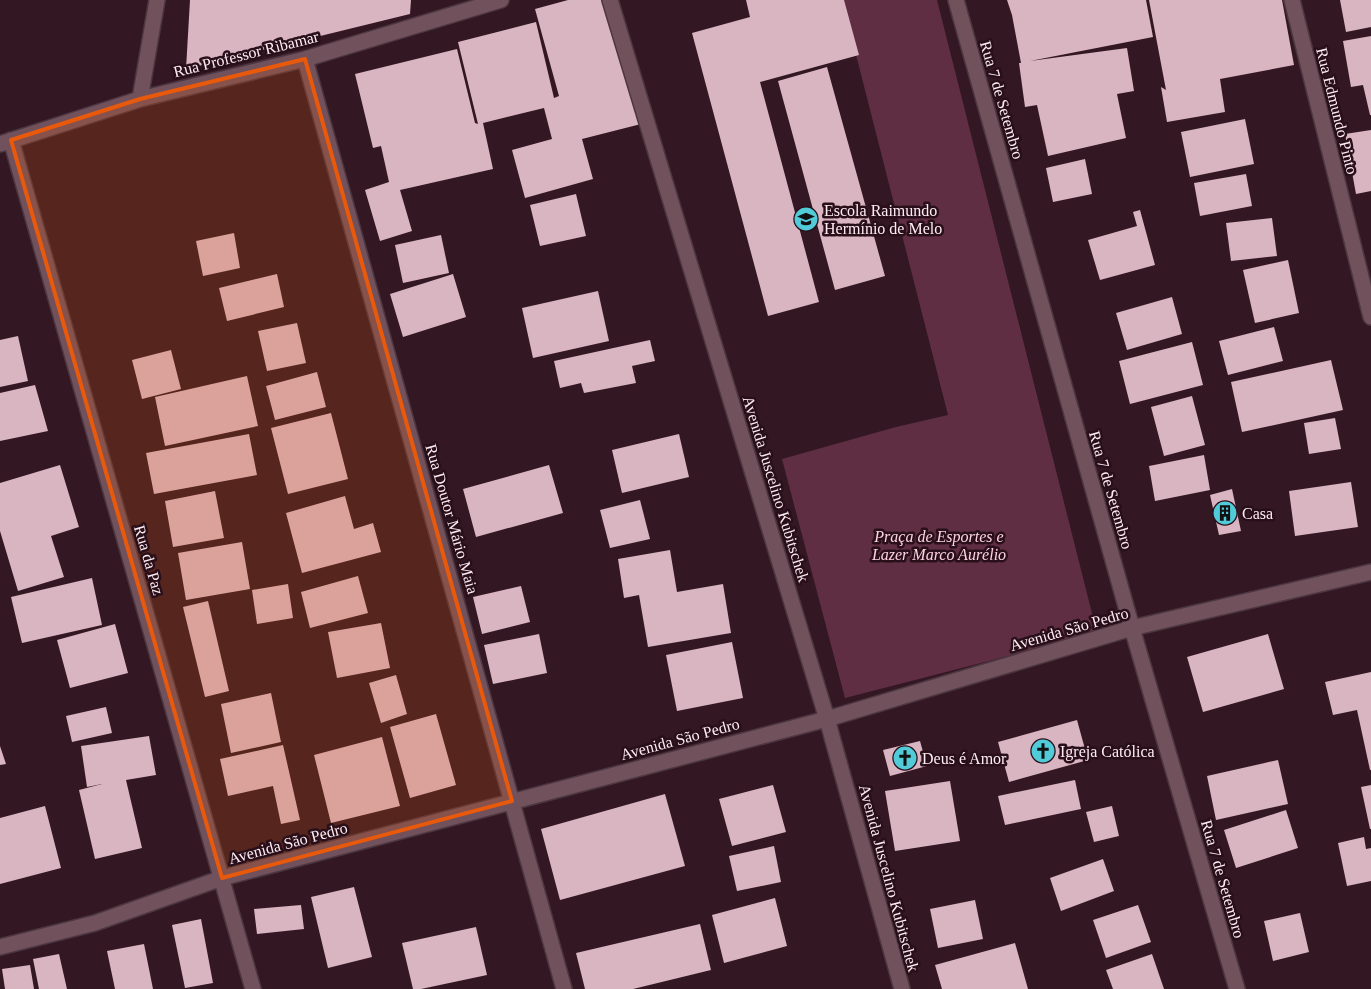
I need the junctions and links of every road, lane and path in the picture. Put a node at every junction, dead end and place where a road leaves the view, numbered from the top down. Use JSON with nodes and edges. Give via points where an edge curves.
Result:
{"nodes":[{"id":1,"x":157,"y":0,"type":"edge"},
{"id":2,"x":501,"y":0,"type":"edge"},
{"id":3,"x":610,"y":0,"type":"edge"},
{"id":4,"x":956,"y":0,"type":"edge"},
{"id":5,"x":1292,"y":0,"type":"edge"},
{"id":6,"x":305,"y":59,"type":"junction"},
{"id":7,"x":140,"y":99,"type":"junction"},
{"id":8,"x":6,"y":142,"type":"edge"},
{"id":9,"x":1371,"y":317,"type":"edge"},
{"id":10,"x":1371,"y":572,"type":"edge"},
{"id":11,"x":1132,"y":628,"type":"junction"},
{"id":12,"x":827,"y":719,"type":"junction"},
{"id":13,"x":512,"y":801,"type":"junction"},
{"id":14,"x":222,"y":878,"type":"junction"},
{"id":15,"x":0,"y":947,"type":"edge"},
{"id":16,"x":253,"y":989,"type":"edge"},
{"id":17,"x":564,"y":989,"type":"edge"},
{"id":18,"x":902,"y":989,"type":"edge"},
{"id":19,"x":1237,"y":989,"type":"edge"}],
"edges":[{"from":1,"to":7,"type":"street"},
{"from":2,"to":6,"type":"street","name":"Rua Professor Ribamar"},
{"from":3,"to":12,"type":"street","name":"Avenida Juscelino Kubitschek"},
{"from":4,"to":11,"type":"street","name":"Rua 7 de Setembro"},
{"from":5,"to":9,"type":"street","name":"Rua Edmundo Pinto"},
{"from":6,"to":7,"type":"street","name":"Rua Professor Ribamar"},
{"from":6,"to":13,"type":"street","name":"Rua Doutor Mário Maia"},
{"from":7,"to":8,"type":"street","name":"Rua Professor Ribamar"},
{"from":8,"to":14,"type":"street","name":"Rua da Paz"},
{"from":10,"to":11,"type":"street","name":"Avenida São Pedro"},
{"from":11,"to":12,"type":"street","name":"Avenida São Pedro"},
{"from":11,"to":19,"type":"street","name":"Rua 7 de Setembro"},
{"from":12,"to":13,"type":"street","name":"Avenida São Pedro"},
{"from":12,"to":18,"type":"street","name":"Avenida Juscelino Kubitschek"},
{"from":13,"to":14,"type":"street","name":"Avenida São Pedro"},
{"from":13,"to":17,"type":"street","name":"Rua Doutor Mário Maia"},
{"from":14,"to":15,"type":"street","name":"Avenida São Pedro","via":[[95,923]]},
{"from":14,"to":16,"type":"street","name":"Rua da Paz"}]}
